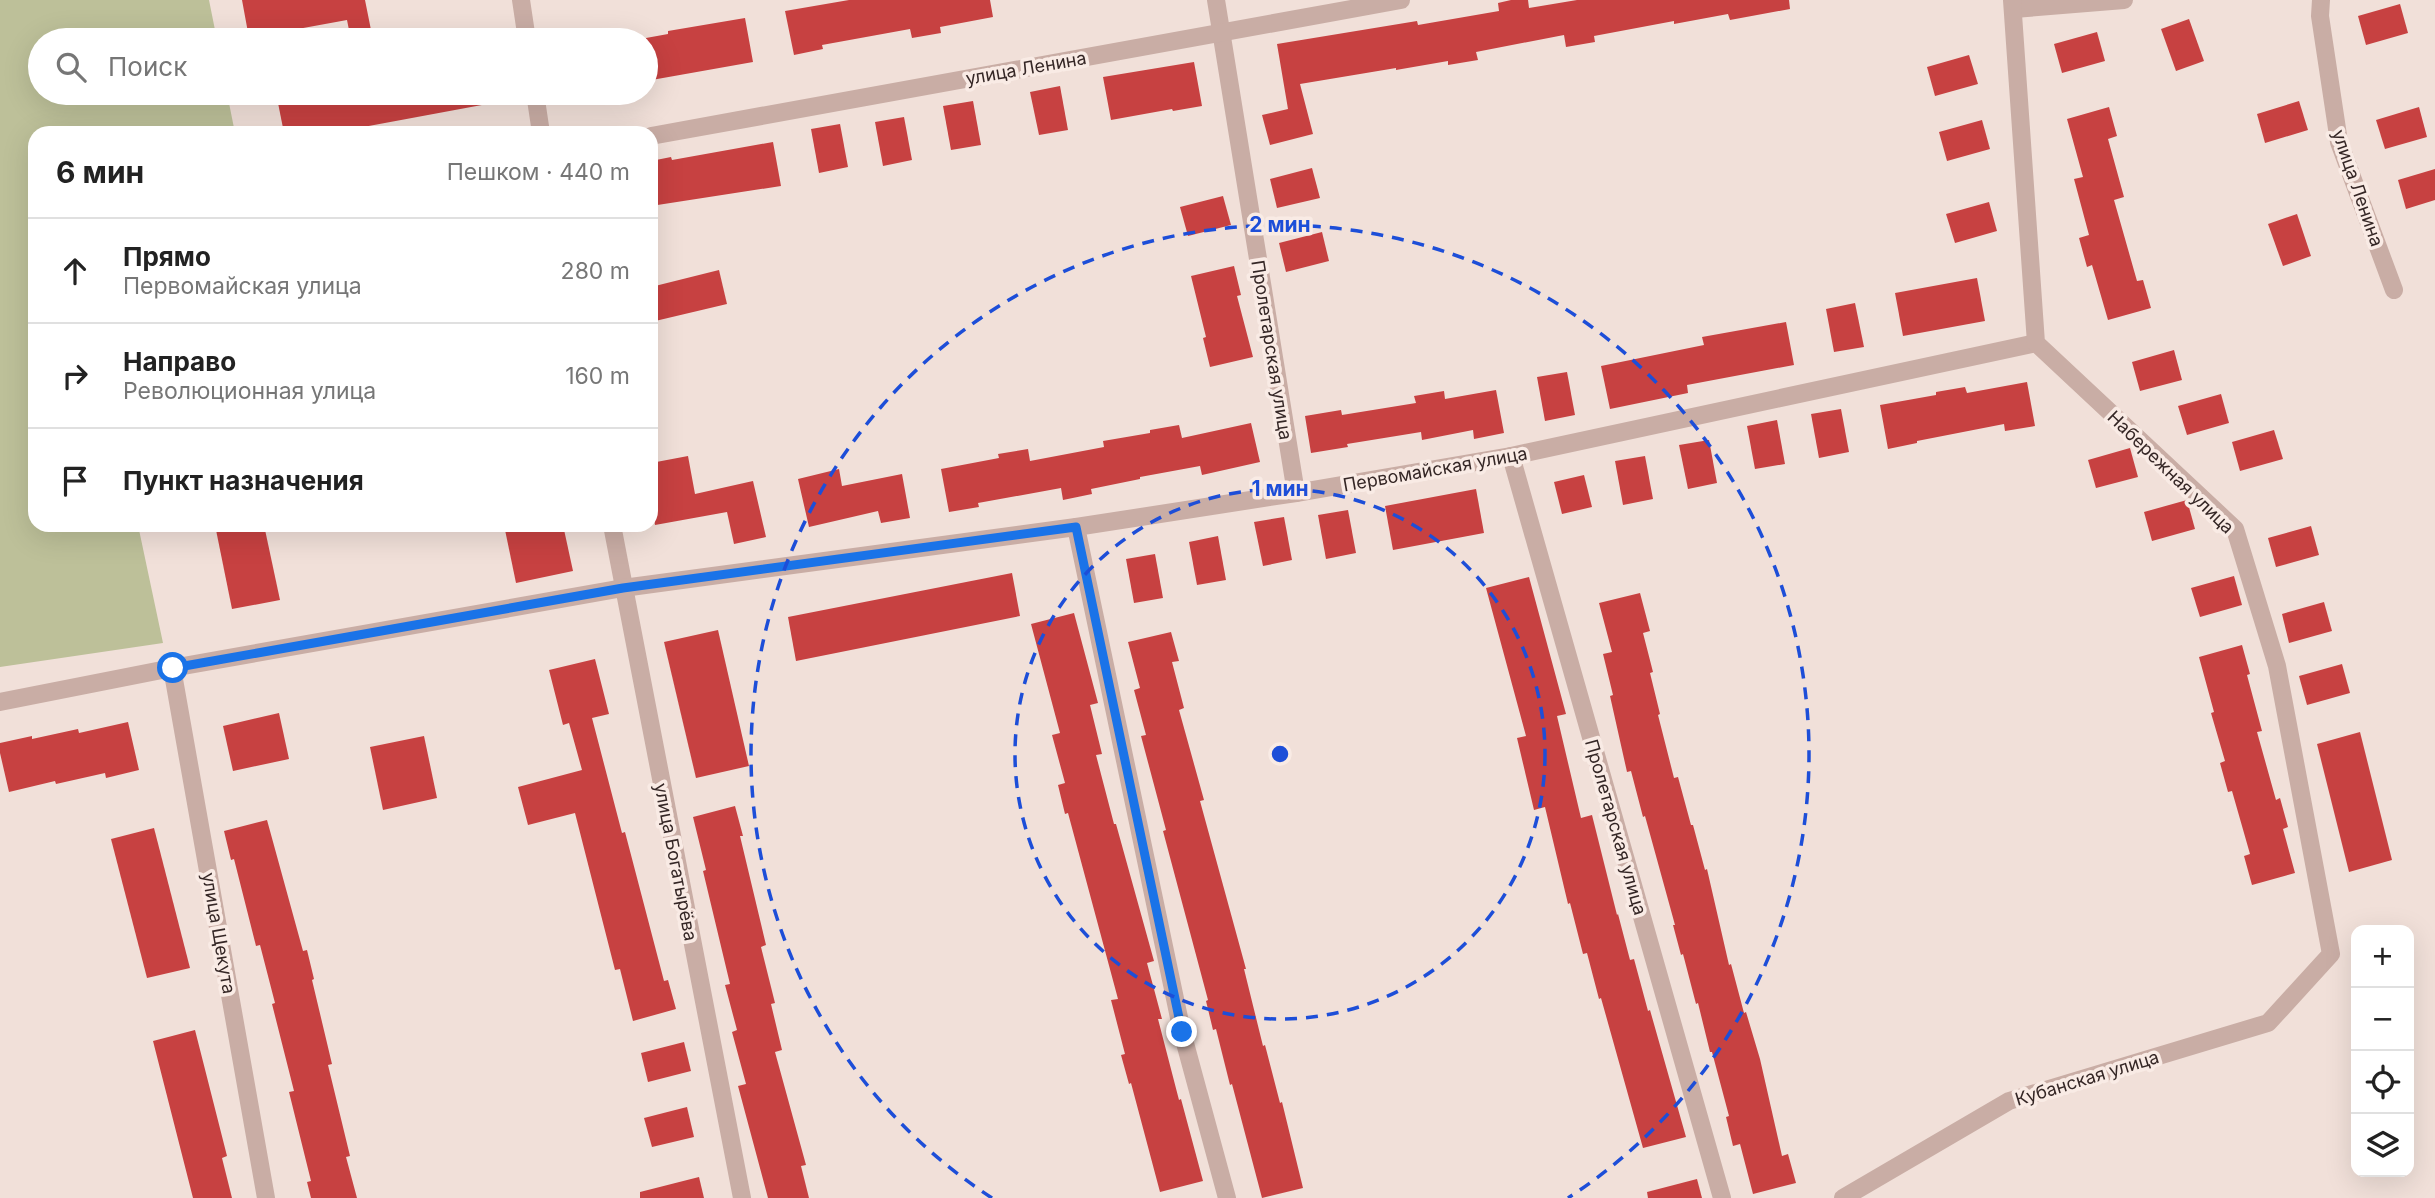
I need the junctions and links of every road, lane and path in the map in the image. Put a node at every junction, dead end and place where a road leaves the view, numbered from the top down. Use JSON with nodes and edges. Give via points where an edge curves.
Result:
{"nodes":[{"id":1,"x":521,"y":0,"type":"edge"},
{"id":2,"x":1216,"y":0,"type":"edge"},
{"id":3,"x":1401,"y":0,"type":"edge"},
{"id":4,"x":2124,"y":0,"type":"edge"},
{"id":5,"x":2321,"y":0,"type":"edge"},
{"id":6,"x":2013,"y":4,"type":"edge"},
{"id":7,"x":525,"y":28,"type":"edge"},
{"id":8,"x":1221,"y":33,"type":"junction"},
{"id":9,"x":537,"y":105,"type":"edge"},
{"id":10,"x":540,"y":126,"type":"edge"},
{"id":11,"x":658,"y":135,"type":"edge"},
{"id":12,"x":2393,"y":290,"type":"dead end"},
{"id":13,"x":2036,"y":343,"type":"junction"},
{"id":14,"x":1511,"y":456,"type":"junction"},
{"id":15,"x":1296,"y":493,"type":"junction"},
{"id":16,"x":1076,"y":527,"type":"junction"},
{"id":17,"x":613,"y":532,"type":"edge"},
{"id":18,"x":623,"y":588,"type":"junction"},
{"id":19,"x":173,"y":668,"type":"junction"},
{"id":20,"x":0,"y":702,"type":"edge"},
{"id":21,"x":2268,"y":1023,"type":"joint"},
{"id":22,"x":266,"y":1198,"type":"edge"},
{"id":23,"x":742,"y":1198,"type":"edge"},
{"id":24,"x":1227,"y":1198,"type":"edge"},
{"id":25,"x":1722,"y":1198,"type":"edge"},
{"id":26,"x":1843,"y":1198,"type":"edge"}],
"edges":[{"from":1,"to":7,"type":"street"},
{"from":2,"to":8,"type":"street","name":"Пролетарская улица"},
{"from":3,"to":8,"type":"street","name":"улица Ленина"},
{"from":4,"to":6,"type":"street"},
{"from":5,"to":12,"type":"street","name":"улица Ленина","via":[[2339,142]]},
{"from":6,"to":13,"type":"street"},
{"from":8,"to":11,"type":"street","name":"улица Ленина"},
{"from":8,"to":15,"type":"street","name":"Пролетарская улица"},
{"from":9,"to":10,"type":"street"},
{"from":13,"to":14,"type":"street","name":"Первомайская улица"},
{"from":13,"to":21,"type":"street","name":"Набережная улица","via":[[2235,529],[2277,666],[2331,954]]},
{"from":14,"to":15,"type":"street","name":"Первомайская улица"},
{"from":14,"to":25,"type":"street","name":"Пролетарская улица"},
{"from":15,"to":16,"type":"street","name":"Первомайская улица"},
{"from":16,"to":18,"type":"street","name":"Первомайская улица"},
{"from":16,"to":24,"type":"street","via":[[1182,1032]]},
{"from":17,"to":18,"type":"street","name":"улица Богатырёва"},
{"from":18,"to":19,"type":"street","name":"Первомайская улица"},
{"from":18,"to":23,"type":"street","name":"улица Богатырёва"},
{"from":19,"to":20,"type":"street","name":"Первомайская улица"},
{"from":19,"to":22,"type":"street","name":"улица Щекута"},
{"from":21,"to":26,"type":"street","name":"Кубанская улица","via":[[2009,1101]]}]}
